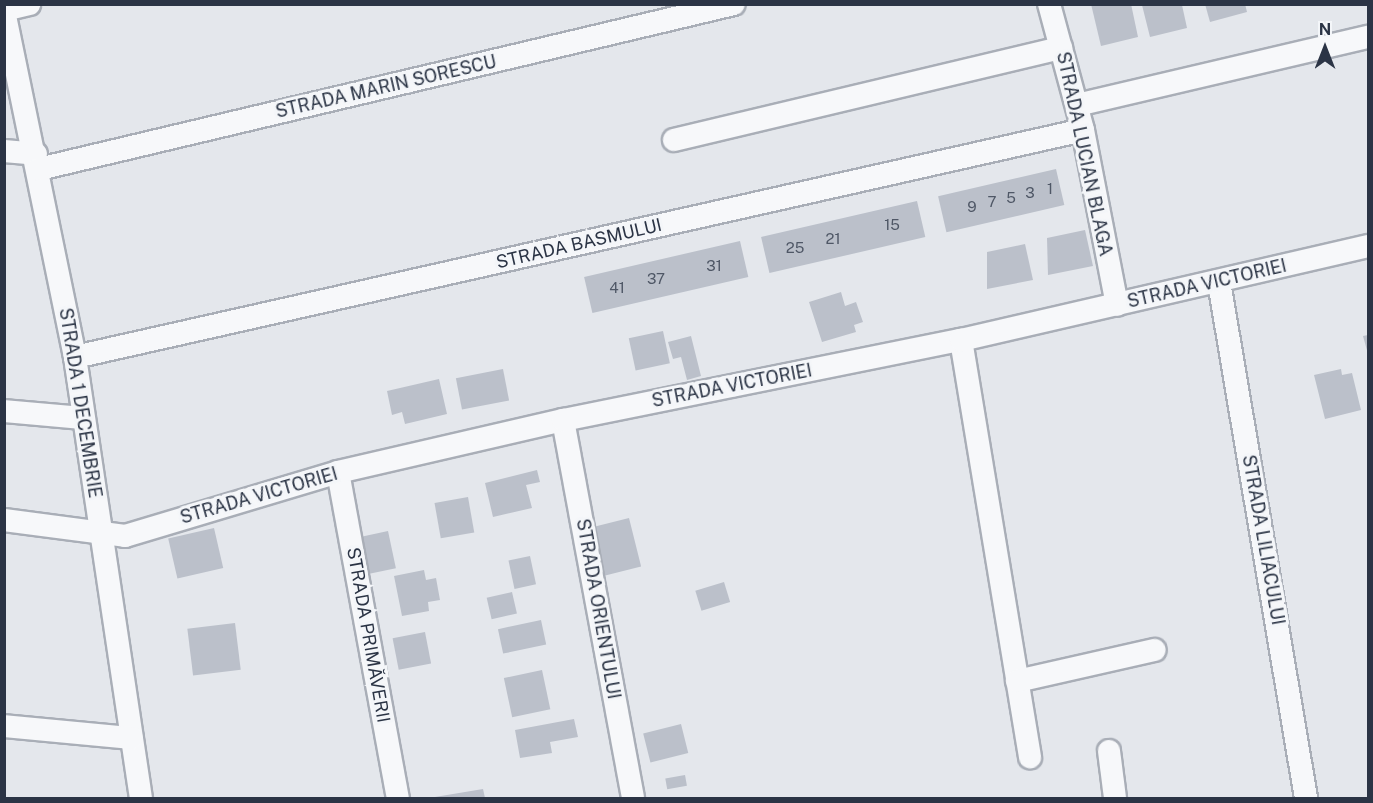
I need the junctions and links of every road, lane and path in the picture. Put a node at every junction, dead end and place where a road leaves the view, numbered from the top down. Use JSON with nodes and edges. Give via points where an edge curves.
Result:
{"nodes":[{"id":1,"x":29,"y":4,"type":"edge"},
{"id":2,"x":734,"y":4,"type":"edge"},
{"id":3,"x":1049,"y":4,"type":"edge"},
{"id":4,"x":5,"y":15,"type":"edge"},
{"id":5,"x":1368,"y":37,"type":"edge"},
{"id":6,"x":1061,"y":48,"type":"junction"},
{"id":7,"x":1077,"y":105,"type":"junction"},
{"id":8,"x":1083,"y":130,"type":"junction"},
{"id":9,"x":674,"y":140,"type":"dead end"},
{"id":10,"x":4,"y":151,"type":"edge"},
{"id":11,"x":38,"y":161,"type":"junction"},
{"id":12,"x":1368,"y":246,"type":"edge"},
{"id":13,"x":1219,"y":282,"type":"junction"},
{"id":14,"x":1117,"y":305,"type":"junction"},
{"id":15,"x":961,"y":340,"type":"junction"},
{"id":16,"x":75,"y":357,"type":"junction"},
{"id":17,"x":4,"y":411,"type":"edge"},
{"id":18,"x":83,"y":418,"type":"junction"},
{"id":19,"x":563,"y":420,"type":"junction"},
{"id":20,"x":338,"y":472,"type":"junction"},
{"id":21,"x":4,"y":520,"type":"edge"},
{"id":22,"x":99,"y":531,"type":"junction"},
{"id":23,"x":1155,"y":650,"type":"dead end"},
{"id":24,"x":1017,"y":681,"type":"junction"},
{"id":25,"x":4,"y":726,"type":"edge"},
{"id":26,"x":131,"y":738,"type":"junction"},
{"id":27,"x":1109,"y":751,"type":"dead end"},
{"id":28,"x":1030,"y":757,"type":"dead end"},
{"id":29,"x":141,"y":798,"type":"edge"},
{"id":30,"x":398,"y":798,"type":"edge"},
{"id":31,"x":633,"y":798,"type":"edge"},
{"id":32,"x":1115,"y":798,"type":"edge"},
{"id":33,"x":1306,"y":798,"type":"edge"}],
"edges":[{"from":1,"to":4,"type":"street"},
{"from":2,"to":11,"type":"street","name":"STRADA MARIN SORESCU"},
{"from":3,"to":6,"type":"street","name":"STRADA LUCIAN BLAGA"},
{"from":4,"to":11,"type":"street","name":"STRADA 1 DECEMBRIE"},
{"from":5,"to":7,"type":"street"},
{"from":6,"to":7,"type":"street","name":"STRADA LUCIAN BLAGA"},
{"from":6,"to":9,"type":"street"},
{"from":7,"to":8,"type":"street","name":"STRADA LUCIAN BLAGA"},
{"from":8,"to":14,"type":"street","name":"STRADA LUCIAN BLAGA"},
{"from":8,"to":16,"type":"street","name":"STRADA BASMULUI"},
{"from":10,"to":11,"type":"street","name":"STRADA MARIN SORESCU"},
{"from":11,"to":16,"type":"street","name":"STRADA 1 DECEMBRIE"},
{"from":12,"to":13,"type":"street","name":"STRADA VICTORIEI"},
{"from":13,"to":14,"type":"street","name":"STRADA VICTORIEI"},
{"from":13,"to":33,"type":"street","name":"STRADA LILIACULUI"},
{"from":14,"to":15,"type":"street","name":"STRADA VICTORIEI"},
{"from":15,"to":19,"type":"street","name":"STRADA VICTORIEI"},
{"from":15,"to":24,"type":"street"},
{"from":16,"to":18,"type":"street","name":"STRADA 1 DECEMBRIE"},
{"from":17,"to":18,"type":"street"},
{"from":18,"to":22,"type":"street","name":"STRADA 1 DECEMBRIE"},
{"from":19,"to":20,"type":"street","name":"STRADA VICTORIEI"},
{"from":19,"to":31,"type":"street","name":"STRADA ORIENTULUI"},
{"from":20,"to":22,"type":"street","name":"STRADA VICTORIEI","via":[[125,536]]},
{"from":20,"to":30,"type":"street","name":"STRADA PRIMĂVERII"},
{"from":21,"to":22,"type":"street","name":"STRADA VICTORIEI"},
{"from":22,"to":26,"type":"street","name":"STRADA 1 DECEMBRIE"},
{"from":23,"to":24,"type":"street"},
{"from":24,"to":28,"type":"street"},
{"from":25,"to":26,"type":"street"},
{"from":26,"to":29,"type":"street","name":"STRADA 1 DECEMBRIE"},
{"from":27,"to":32,"type":"street"}]}
